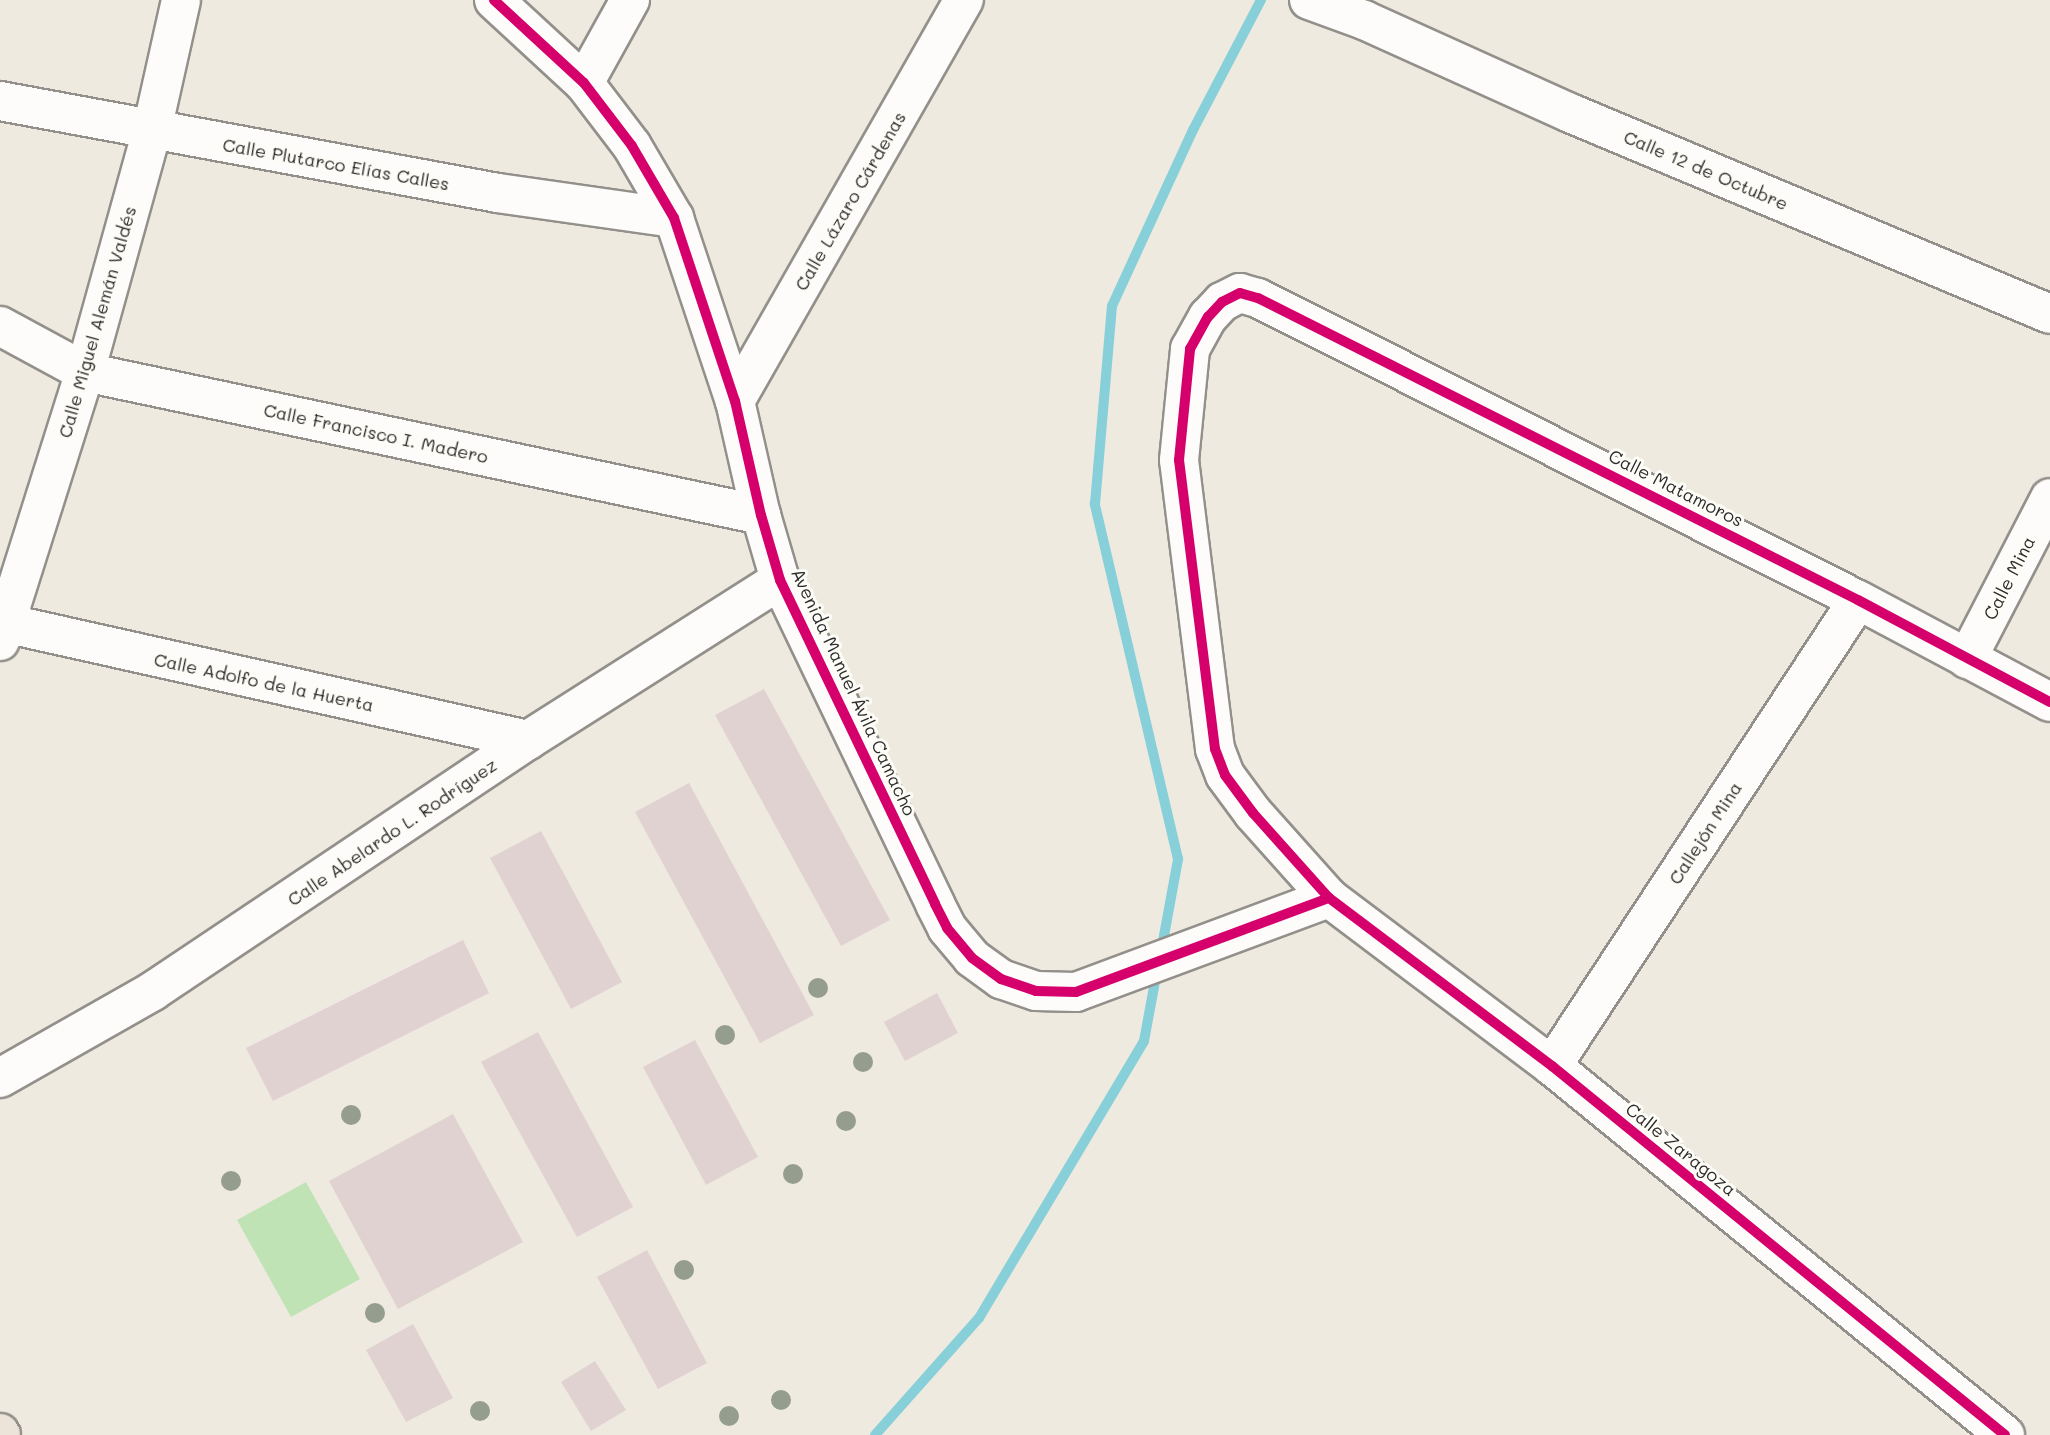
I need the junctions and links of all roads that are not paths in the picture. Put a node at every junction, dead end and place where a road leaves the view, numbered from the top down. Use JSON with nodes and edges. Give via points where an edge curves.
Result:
{"nodes":[{"id":1,"x":181,"y":0,"type":"edge"},
{"id":2,"x":494,"y":0,"type":"edge"},
{"id":3,"x":630,"y":0,"type":"edge"},
{"id":4,"x":964,"y":0,"type":"edge"},
{"id":5,"x":1309,"y":0,"type":"edge"},
{"id":6,"x":584,"y":83,"type":"junction"},
{"id":7,"x":0,"y":101,"type":"edge"},
{"id":8,"x":152,"y":130,"type":"junction"},
{"id":9,"x":674,"y":218,"type":"junction"},
{"id":10,"x":2050,"y":314,"type":"edge"},
{"id":11,"x":0,"y":326,"type":"edge"},
{"id":12,"x":85,"y":372,"type":"junction"},
{"id":13,"x":735,"y":401,"type":"junction"},
{"id":14,"x":2050,"y":498,"type":"edge"},
{"id":15,"x":761,"y":515,"type":"junction"},
{"id":16,"x":780,"y":580,"type":"junction"},
{"id":17,"x":1858,"y":600,"type":"junction"},
{"id":18,"x":2,"y":629,"type":"edge"},
{"id":19,"x":1967,"y":659,"type":"junction"},
{"id":20,"x":2050,"y":702,"type":"edge"},
{"id":21,"x":1212,"y":720,"type":"joint"},
{"id":22,"x":528,"y":740,"type":"junction"},
{"id":23,"x":1329,"y":898,"type":"junction"},
{"id":24,"x":1552,"y":1066,"type":"junction"},
{"id":25,"x":0,"y":1078,"type":"edge"},
{"id":26,"x":2005,"y":1435,"type":"edge"}],
"edges":[{"from":1,"to":8,"type":"street","name":"Calle Miguel Alemán Valdés"},
{"from":2,"to":6,"type":"street","name":"Avenida Manuel Ávila Camacho"},
{"from":3,"to":6,"type":"street"},
{"from":4,"to":13,"type":"street","name":"Calle Lázaro Cárdenas"},
{"from":5,"to":10,"type":"street","name":"Calle 12 de Octubre"},
{"from":6,"to":9,"type":"street","name":"Avenida Manuel Ávila Camacho","via":[[632,146]]},
{"from":7,"to":8,"type":"street","name":"Calle Plutarco Elías Calles"},
{"from":8,"to":9,"type":"street","name":"Calle Plutarco Elías Calles","via":[[498,193]]},
{"from":8,"to":12,"type":"street","name":"Calle Miguel Alemán Valdés"},
{"from":9,"to":13,"type":"street","name":"Avenida Manuel Ávila Camacho"},
{"from":11,"to":12,"type":"street","name":"Calle Francisco I. Madero"},
{"from":12,"to":15,"type":"street","name":"Calle Francisco I. Madero"},
{"from":12,"to":18,"type":"street","name":"Calle Miguel Alemán Valdés"},
{"from":13,"to":15,"type":"street","name":"Avenida Manuel Ávila Camacho"},
{"from":14,"to":19,"type":"street","name":"Calle Mina"},
{"from":15,"to":16,"type":"street","name":"Avenida Manuel Ávila Camacho"},
{"from":16,"to":22,"type":"street","name":"Calle Abelardo L. Rodríguez"},
{"from":16,"to":23,"type":"street","name":"Avenida Manuel Ávila Camacho","via":[[947,928],[972,958],[1001,979],[1036,991],[1076,992]]},
{"from":17,"to":19,"type":"street","name":"Calle Matamoros"},
{"from":17,"to":21,"type":"street","name":"Calle Matamoros","via":[[1285,309],[1240,293],[1222,302],[1208,317],[1190,349],[1180,460]]},
{"from":17,"to":24,"type":"street","name":"Callejón Mina"},
{"from":18,"to":22,"type":"street","name":"Calle Adolfo de la Huerta"},
{"from":19,"to":20,"type":"street","name":"Calle Matamoros"},
{"from":21,"to":23,"type":"street","name":"Calle Zaragoza","via":[[1215,750],[1225,775]]},
{"from":22,"to":25,"type":"street","name":"Calle Abelardo L. Rodríguez","via":[[153,990]]},
{"from":23,"to":24,"type":"street","name":"Calle Zaragoza"},
{"from":24,"to":26,"type":"street","name":"Calle Zaragoza"}]}
